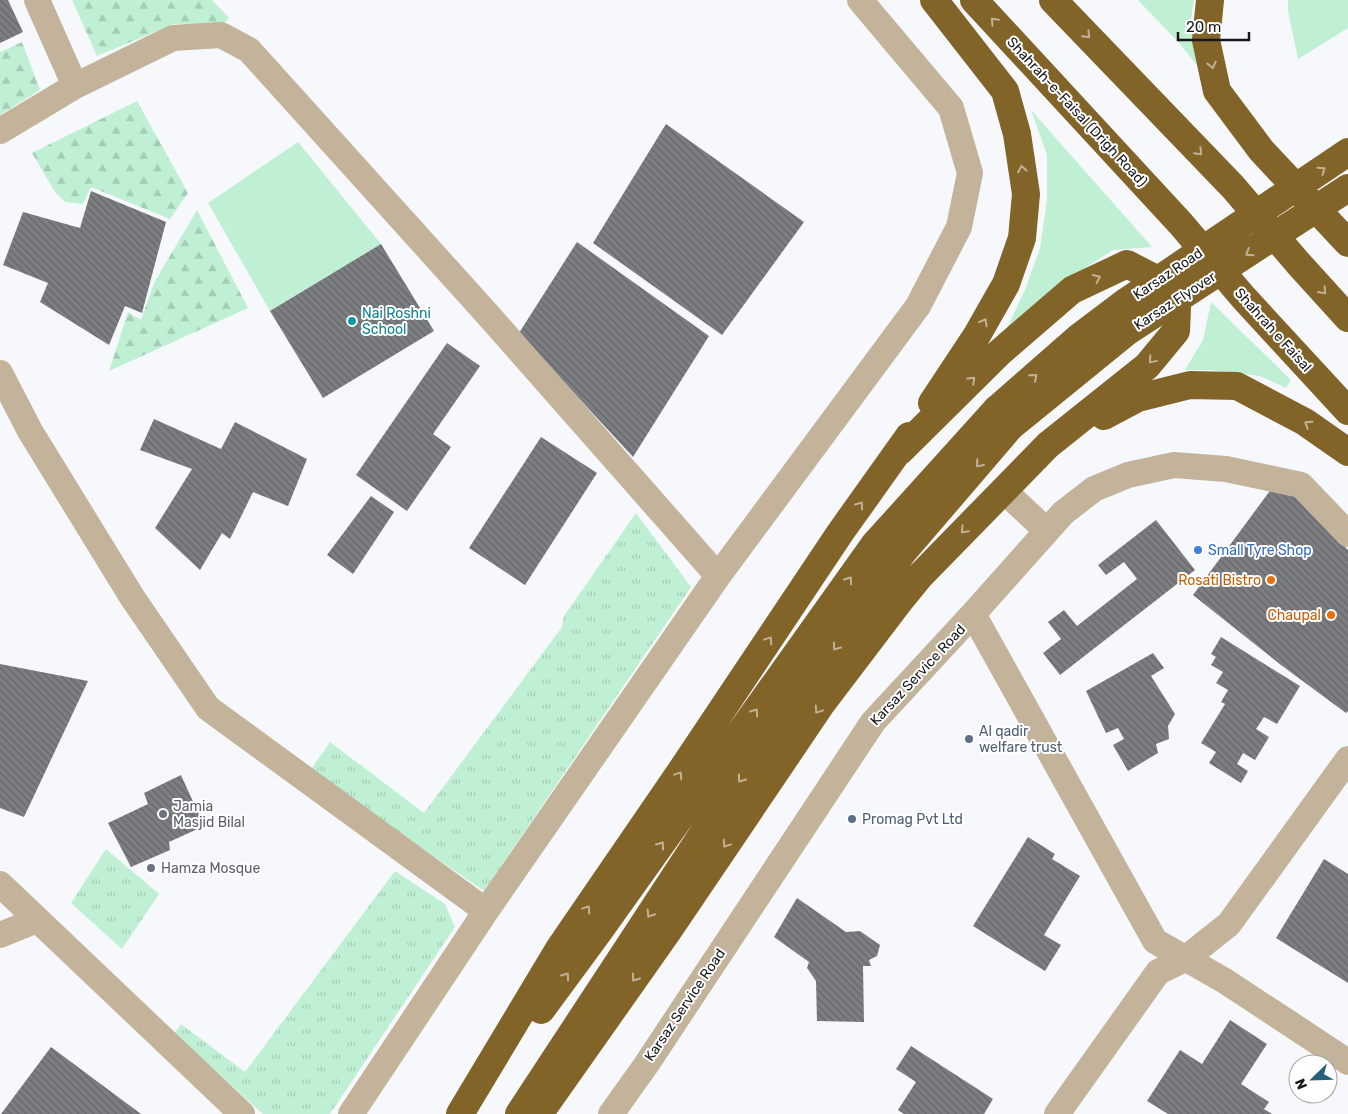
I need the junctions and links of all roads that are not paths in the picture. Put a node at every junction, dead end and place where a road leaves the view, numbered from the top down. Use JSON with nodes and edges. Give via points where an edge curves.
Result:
{"nodes":[{"id":1,"x":37,"y":0,"type":"edge"},
{"id":2,"x":860,"y":0,"type":"edge"},
{"id":3,"x":934,"y":0,"type":"edge"},
{"id":4,"x":974,"y":0,"type":"edge"},
{"id":5,"x":1053,"y":0,"type":"edge"},
{"id":6,"x":1210,"y":0,"type":"edge"},
{"id":7,"x":75,"y":86,"type":"junction"},
{"id":8,"x":0,"y":131,"type":"edge"},
{"id":9,"x":1348,"y":152,"type":"edge"},
{"id":10,"x":1348,"y":188,"type":"edge"},
{"id":11,"x":1180,"y":224,"type":"joint"},
{"id":12,"x":1348,"y":243,"type":"edge"},
{"id":13,"x":1348,"y":318,"type":"edge"},
{"id":14,"x":0,"y":373,"type":"edge"},
{"id":15,"x":1348,"y":411,"type":"edge"},
{"id":16,"x":1004,"y":418,"type":"junction"},
{"id":17,"x":1048,"y":445,"type":"junction"},
{"id":18,"x":900,"y":450,"type":"junction"},
{"id":19,"x":1348,"y":452,"type":"edge"},
{"id":20,"x":1003,"y":490,"type":"junction"},
{"id":21,"x":1047,"y":531,"type":"junction"},
{"id":22,"x":1348,"y":534,"type":"edge"},
{"id":23,"x":718,"y":576,"type":"junction"},
{"id":24,"x":973,"y":614,"type":"junction"},
{"id":25,"x":1348,"y":760,"type":"edge"},
{"id":26,"x":0,"y":884,"type":"edge"},
{"id":27,"x":486,"y":911,"type":"junction"},
{"id":28,"x":37,"y":920,"type":"junction"},
{"id":29,"x":1,"y":935,"type":"edge"},
{"id":30,"x":1185,"y":959,"type":"junction"},
{"id":31,"x":1348,"y":1062,"type":"edge"},
{"id":32,"x":242,"y":1114,"type":"edge"},
{"id":33,"x":351,"y":1114,"type":"edge"},
{"id":34,"x":462,"y":1114,"type":"edge"},
{"id":35,"x":519,"y":1114,"type":"edge"},
{"id":36,"x":539,"y":1114,"type":"edge"},
{"id":37,"x":611,"y":1114,"type":"edge"},
{"id":38,"x":1057,"y":1114,"type":"edge"}],
"edges":[{"from":1,"to":7,"type":"street"},
{"from":2,"to":23,"type":"street","via":[[951,108],[970,173],[959,227],[918,306]]},
{"from":18,"to":3,"type":"highway","one_way":true,"via":[[977,335],[1006,284],[1022,238],[1026,194],[1017,134],[1005,91]]},
{"from":11,"to":4,"type":"highway","name":"Shahrah-e-Faisal (Drigh Road)","one_way":true},
{"from":5,"to":13,"type":"highway","one_way":true,"via":[[1233,187]]},
{"from":6,"to":12,"type":"highway","one_way":true,"via":[[1206,40],[1218,91],[1242,126]]},
{"from":7,"to":8,"type":"street"},
{"from":7,"to":23,"type":"street","via":[[173,38],[221,35],[249,50]]},
{"from":16,"to":9,"type":"highway","name":"Karsaz Road","one_way":true,"bridge":true,"via":[[1078,338],[1127,301]]},
{"from":10,"to":16,"type":"highway","name":"Karsaz Flyover","one_way":true,"bridge":true,"via":[[1128,331]]},
{"from":11,"to":15,"type":"highway","name":"Shahrah e Faisal"},
{"from":14,"to":27,"type":"street","via":[[30,431],[132,597],[208,708]]},
{"from":34,"to":16,"type":"highway","one_way":true,"via":[[602,926],[874,545]]},
{"from":16,"to":35,"type":"highway","one_way":true,"via":[[710,823]]},
{"from":18,"to":17,"type":"highway","one_way":true,"via":[[999,353],[1072,290],[1127,264],[1158,280],[1177,308],[1176,331],[1147,366]]},
{"from":19,"to":17,"type":"highway","one_way":true,"via":[[1305,422],[1237,386],[1190,384],[1138,398]]},
{"from":17,"to":20,"type":"highway"},
{"from":34,"to":18,"type":"highway","one_way":true,"via":[[559,949]]},
{"from":20,"to":21,"type":"street"},
{"from":20,"to":36,"type":"highway","one_way":true,"via":[[920,576],[822,703]]},
{"from":21,"to":22,"type":"street","name":"Karsaz Service Road","via":[[1063,513],[1094,489],[1128,475],[1174,465],[1226,469],[1301,485]]},
{"from":21,"to":24,"type":"street","name":"Karsaz Service Road"},
{"from":23,"to":27,"type":"street"},
{"from":24,"to":30,"type":"street","via":[[1155,941]]},
{"from":24,"to":37,"type":"street","name":"Karsaz Service Road","via":[[873,722]]},
{"from":25,"to":30,"type":"street","via":[[1229,924]]},
{"from":26,"to":28,"type":"street"},
{"from":27,"to":33,"type":"street"},
{"from":28,"to":29,"type":"street"},
{"from":28,"to":32,"type":"street"},
{"from":30,"to":31,"type":"street","via":[[1225,980]]},
{"from":30,"to":38,"type":"street","via":[[1158,972]]}]}
